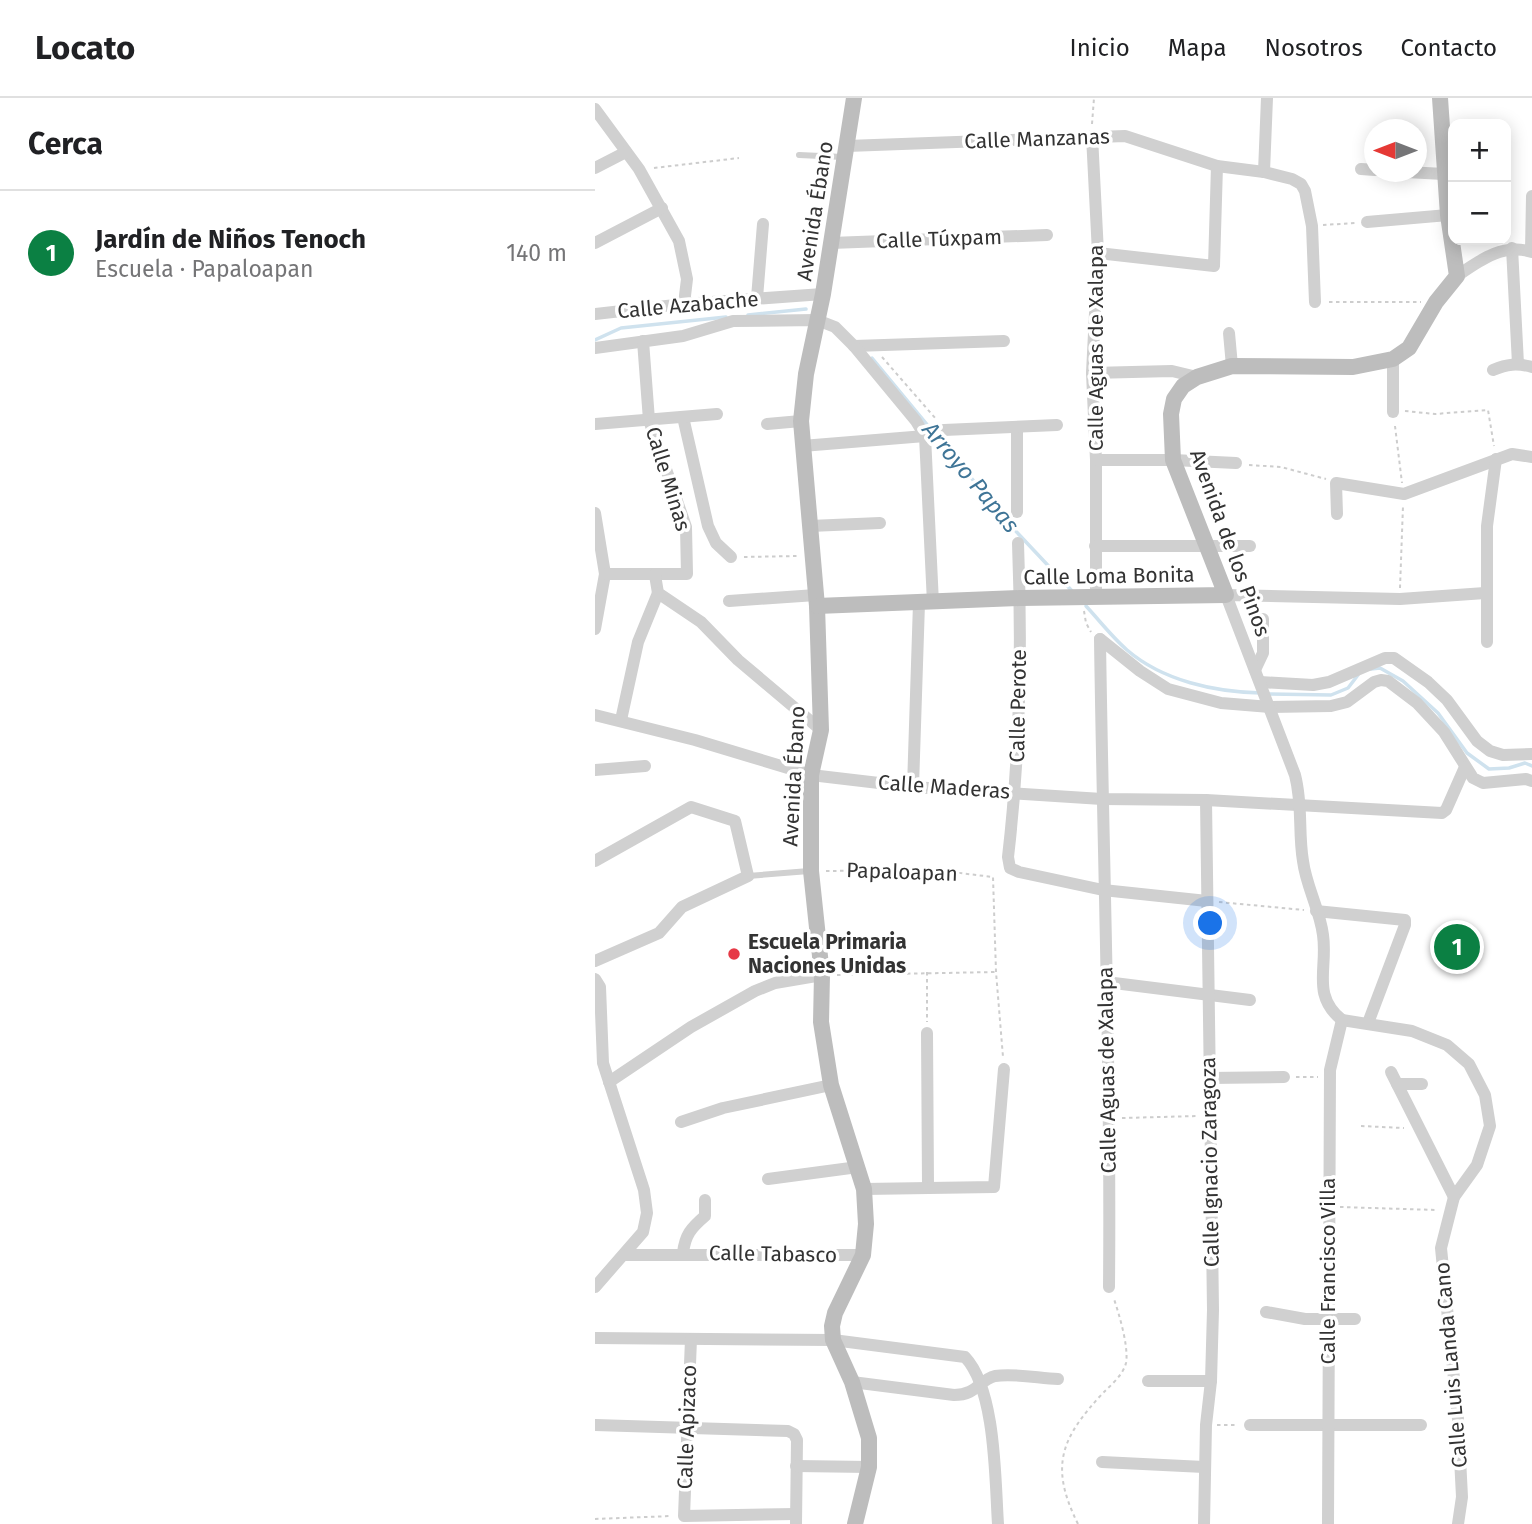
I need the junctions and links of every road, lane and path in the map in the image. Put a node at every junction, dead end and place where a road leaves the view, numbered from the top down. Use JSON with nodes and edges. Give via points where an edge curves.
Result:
{"nodes":[{"id":1,"x":855,"y":98,"type":"edge"},
{"id":2,"x":1094,"y":98,"type":"edge"},
{"id":3,"x":1267,"y":98,"type":"edge"},
{"id":4,"x":1440,"y":98,"type":"edge"},
{"id":5,"x":595,"y":109,"type":"edge"},
{"id":6,"x":1092,"y":136,"type":"junction"},
{"id":7,"x":846,"y":151,"type":"junction"},
{"id":8,"x":626,"y":152,"type":"junction"},
{"id":9,"x":799,"y":155,"type":"dead end"},
{"id":10,"x":739,"y":158,"type":"dead end"},
{"id":11,"x":1217,"y":166,"type":"junction"},
{"id":12,"x":595,"y":168,"type":"edge"},
{"id":13,"x":639,"y":169,"type":"junction"},
{"id":14,"x":1264,"y":172,"type":"junction"},
{"id":15,"x":1427,"y":173,"type":"edge"},
{"id":16,"x":1444,"y":174,"type":"junction"},
{"id":17,"x":1532,"y":196,"type":"edge"},
{"id":18,"x":662,"y":208,"type":"junction"},
{"id":19,"x":1448,"y":215,"type":"joint"},
{"id":20,"x":1367,"y":222,"type":"joint"},
{"id":21,"x":763,"y":224,"type":"dead end"},
{"id":22,"x":1312,"y":226,"type":"junction"},
{"id":23,"x":1047,"y":235,"type":"dead end"},
{"id":24,"x":595,"y":243,"type":"edge"},
{"id":25,"x":831,"y":243,"type":"junction"},
{"id":26,"x":1452,"y":245,"type":"edge"},
{"id":27,"x":1512,"y":248,"type":"junction"},
{"id":28,"x":1531,"y":252,"type":"edge"},
{"id":29,"x":1098,"y":253,"type":"junction"},
{"id":30,"x":1457,"y":276,"type":"junction"},
{"id":31,"x":823,"y":294,"type":"junction"},
{"id":32,"x":757,"y":298,"type":"junction"},
{"id":33,"x":1315,"y":302,"type":"joint"},
{"id":34,"x":1436,"y":302,"type":"junction"},
{"id":35,"x":684,"y":303,"type":"junction"},
{"id":36,"x":595,"y":314,"type":"edge"},
{"id":37,"x":817,"y":320,"type":"junction"},
{"id":38,"x":1229,"y":333,"type":"dead end"},
{"id":39,"x":643,"y":341,"type":"junction"},
{"id":40,"x":1004,"y":341,"type":"dead end"},
{"id":41,"x":855,"y":346,"type":"junction"},
{"id":42,"x":872,"y":346,"type":"junction"},
{"id":43,"x":595,"y":348,"type":"edge"},
{"id":44,"x":1393,"y":359,"type":"junction"},
{"id":45,"x":1518,"y":364,"type":"junction"},
{"id":46,"x":1232,"y":366,"type":"junction"},
{"id":47,"x":1532,"y":366,"type":"edge"},
{"id":48,"x":1493,"y":370,"type":"dead end"},
{"id":49,"x":1092,"y":373,"type":"junction"},
{"id":50,"x":1198,"y":377,"type":"junction"},
{"id":51,"x":1393,"y":412,"type":"joint"},
{"id":52,"x":717,"y":414,"type":"dead end"},
{"id":53,"x":683,"y":416,"type":"junction"},
{"id":54,"x":649,"y":420,"type":"junction"},
{"id":55,"x":801,"y":421,"type":"junction"},
{"id":56,"x":595,"y":424,"type":"edge"},
{"id":57,"x":767,"y":424,"type":"dead end"},
{"id":58,"x":1057,"y":425,"type":"dead end"},
{"id":59,"x":1017,"y":428,"type":"junction"},
{"id":60,"x":935,"y":433,"type":"junction"},
{"id":61,"x":802,"y":446,"type":"junction"},
{"id":62,"x":1532,"y":457,"type":"edge"},
{"id":63,"x":1496,"y":459,"type":"junction"},
{"id":64,"x":1095,"y":460,"type":"junction"},
{"id":65,"x":1173,"y":460,"type":"junction"},
{"id":66,"x":1236,"y":463,"type":"joint"},
{"id":67,"x":1336,"y":483,"type":"junction"},
{"id":68,"x":1017,"y":512,"type":"dead end"},
{"id":69,"x":595,"y":513,"type":"edge"},
{"id":70,"x":1337,"y":514,"type":"dead end"},
{"id":71,"x":880,"y":523,"type":"dead end"},
{"id":72,"x":810,"y":526,"type":"junction"},
{"id":73,"x":1018,"y":543,"type":"dead end"},
{"id":74,"x":1095,"y":546,"type":"junction"},
{"id":75,"x":1206,"y":546,"type":"junction"},
{"id":76,"x":1250,"y":546,"type":"dead end"},
{"id":77,"x":813,"y":556,"type":"junction"},
{"id":78,"x":731,"y":557,"type":"joint"},
{"id":79,"x":605,"y":573,"type":"junction"},
{"id":80,"x":655,"y":575,"type":"junction"},
{"id":81,"x":658,"y":593,"type":"junction"},
{"id":82,"x":1485,"y":593,"type":"junction"},
{"id":83,"x":1226,"y":595,"type":"junction"},
{"id":84,"x":1076,"y":597,"type":"junction"},
{"id":85,"x":1096,"y":597,"type":"junction"},
{"id":86,"x":1020,"y":598,"type":"junction"},
{"id":87,"x":816,"y":600,"type":"junction"},
{"id":88,"x":729,"y":601,"type":"dead end"},
{"id":89,"x":926,"y":603,"type":"junction"},
{"id":90,"x":1263,"y":619,"type":"dead end"},
{"id":91,"x":595,"y":629,"type":"edge"},
{"id":92,"x":1100,"y":639,"type":"junction"},
{"id":93,"x":1487,"y":642,"type":"dead end"},
{"id":94,"x":1263,"y":690,"type":"junction"},
{"id":95,"x":595,"y":715,"type":"edge"},
{"id":96,"x":621,"y":720,"type":"junction"},
{"id":97,"x":821,"y":730,"type":"junction"},
{"id":98,"x":1532,"y":754,"type":"edge"},
{"id":99,"x":645,"y":766,"type":"dead end"},
{"id":100,"x":1465,"y":767,"type":"junction"},
{"id":101,"x":595,"y":770,"type":"edge"},
{"id":102,"x":811,"y":775,"type":"junction"},
{"id":103,"x":1532,"y":781,"type":"edge"},
{"id":104,"x":913,"y":787,"type":"junction"},
{"id":105,"x":1016,"y":793,"type":"junction"},
{"id":106,"x":1102,"y":799,"type":"junction"},
{"id":107,"x":1206,"y":800,"type":"junction"},
{"id":108,"x":1302,"y":806,"type":"junction"},
{"id":109,"x":595,"y":861,"type":"edge"},
{"id":110,"x":811,"y":871,"type":"junction"},
{"id":111,"x":748,"y":876,"type":"junction"},
{"id":112,"x":1103,"y":890,"type":"junction"},
{"id":113,"x":1207,"y":901,"type":"junction"},
{"id":114,"x":1316,"y":911,"type":"junction"},
{"id":115,"x":595,"y":961,"type":"edge"},
{"id":116,"x":927,"y":972,"type":"junction"},
{"id":117,"x":996,"y":972,"type":"junction"},
{"id":118,"x":822,"y":975,"type":"junction"},
{"id":119,"x":595,"y":979,"type":"edge"},
{"id":120,"x":1106,"y":982,"type":"junction"},
{"id":121,"x":1207,"y":994,"type":"junction"},
{"id":122,"x":1250,"y":1000,"type":"dead end"},
{"id":123,"x":1342,"y":1020,"type":"junction"},
{"id":124,"x":1368,"y":1023,"type":"junction"},
{"id":125,"x":927,"y":1034,"type":"joint"},
{"id":126,"x":1004,"y":1069,"type":"joint"},
{"id":127,"x":1284,"y":1077,"type":"joint"},
{"id":128,"x":1330,"y":1077,"type":"junction"},
{"id":129,"x":1209,"y":1078,"type":"junction"},
{"id":130,"x":609,"y":1082,"type":"junction"},
{"id":131,"x":1422,"y":1084,"type":"dead end"},
{"id":132,"x":831,"y":1085,"type":"junction"},
{"id":133,"x":1209,"y":1116,"type":"junction"},
{"id":134,"x":1110,"y":1118,"type":"junction"},
{"id":135,"x":681,"y":1122,"type":"dead end"},
{"id":136,"x":1361,"y":1126,"type":"dead end"},
{"id":137,"x":1419,"y":1129,"type":"junction"},
{"id":138,"x":857,"y":1167,"type":"junction"},
{"id":139,"x":768,"y":1179,"type":"dead end"},
{"id":140,"x":928,"y":1186,"type":"junction"},
{"id":141,"x":864,"y":1189,"type":"junction"},
{"id":142,"x":1454,"y":1196,"type":"junction"},
{"id":143,"x":705,"y":1200,"type":"dead end"},
{"id":144,"x":1329,"y":1207,"type":"junction"},
{"id":145,"x":1450,"y":1211,"type":"junction"},
{"id":146,"x":683,"y":1253,"type":"junction"},
{"id":147,"x":625,"y":1255,"type":"junction"},
{"id":148,"x":863,"y":1255,"type":"junction"},
{"id":149,"x":595,"y":1287,"type":"edge"},
{"id":150,"x":1109,"y":1287,"type":"joint"},
{"id":151,"x":1266,"y":1312,"type":"dead end"},
{"id":152,"x":1328,"y":1319,"type":"junction"},
{"id":153,"x":1355,"y":1320,"type":"dead end"},
{"id":154,"x":595,"y":1338,"type":"edge"},
{"id":155,"x":691,"y":1339,"type":"junction"},
{"id":156,"x":833,"y":1340,"type":"junction"},
{"id":157,"x":1058,"y":1379,"type":"dead end"},
{"id":158,"x":1148,"y":1381,"type":"dead end"},
{"id":159,"x":1211,"y":1381,"type":"junction"},
{"id":160,"x":852,"y":1382,"type":"junction"},
{"id":161,"x":981,"y":1385,"type":"junction"},
{"id":162,"x":1206,"y":1424,"type":"junction"},
{"id":163,"x":1250,"y":1424,"type":"joint"},
{"id":164,"x":1327,"y":1424,"type":"junction"},
{"id":165,"x":1421,"y":1424,"type":"dead end"},
{"id":166,"x":595,"y":1425,"type":"edge"},
{"id":167,"x":688,"y":1427,"type":"junction"},
{"id":168,"x":1102,"y":1462,"type":"dead end"},
{"id":169,"x":796,"y":1466,"type":"junction"},
{"id":170,"x":869,"y":1467,"type":"junction"},
{"id":171,"x":1205,"y":1467,"type":"junction"},
{"id":172,"x":684,"y":1516,"type":"junction"},
{"id":173,"x":595,"y":1519,"type":"edge"},
{"id":174,"x":796,"y":1519,"type":"edge"},
{"id":175,"x":855,"y":1524,"type":"edge"},
{"id":176,"x":998,"y":1524,"type":"edge"},
{"id":177,"x":1078,"y":1524,"type":"edge"},
{"id":178,"x":1203,"y":1524,"type":"edge"},
{"id":179,"x":1328,"y":1524,"type":"edge"},
{"id":180,"x":1458,"y":1524,"type":"edge"}],
"edges":[{"from":1,"to":7,"type":"main road","name":"Avenida Ébano"},
{"from":2,"to":6,"type":"path"},
{"from":3,"to":14,"type":"street"},
{"from":4,"to":16,"type":"main road"},
{"from":5,"to":8,"type":"street"},
{"from":6,"to":7,"type":"street","name":"Calle Manzanas"},
{"from":6,"to":11,"type":"street","name":"Calle Manzanas","via":[[1125,136]]},
{"from":6,"to":29,"type":"street","name":"Calle Aguas de Xalapa"},
{"from":7,"to":9,"type":"lane"},
{"from":7,"to":25,"type":"main road","name":"Avenida Ébano"},
{"from":8,"to":12,"type":"street"},
{"from":8,"to":13,"type":"street"},
{"from":10,"to":13,"type":"path"},
{"from":11,"to":14,"type":"street","name":"Calle Manzanas"},
{"from":11,"to":29,"type":"street","via":[[1214,266]]},
{"from":13,"to":18,"type":"street"},
{"from":14,"to":22,"type":"street","name":"Calle Manzanas","via":[[1301,184]]},
{"from":15,"to":16,"type":"street"},
{"from":16,"to":19,"type":"main road"},
{"from":17,"to":28,"type":"street"},
{"from":18,"to":24,"type":"street"},
{"from":18,"to":35,"type":"street","via":[[679,241],[687,279]]},
{"from":19,"to":20,"type":"street"},
{"from":20,"to":22,"type":"path"},
{"from":21,"to":32,"type":"street"},
{"from":22,"to":33,"type":"street"},
{"from":23,"to":25,"type":"street","name":"Calle Túxpam"},
{"from":25,"to":31,"type":"main road","name":"Avenida Ébano"},
{"from":26,"to":30,"type":"main road"},
{"from":27,"to":28,"type":"street"},
{"from":27,"to":30,"type":"street","via":[[1481,259]]},
{"from":27,"to":45,"type":"street"},
{"from":29,"to":49,"type":"street","name":"Calle Aguas de Xalapa"},
{"from":30,"to":34,"type":"main road"},
{"from":31,"to":32,"type":"street","name":"Calle Azabache"},
{"from":31,"to":37,"type":"main road","name":"Avenida Ébano"},
{"from":32,"to":35,"type":"street","name":"Calle Azabache"},
{"from":33,"to":34,"type":"path"},
{"from":34,"to":44,"type":"main road","via":[[1409,348]]},
{"from":35,"to":36,"type":"street","name":"Calle Azabache"},
{"from":37,"to":39,"type":"street","via":[[733,321],[683,336]]},
{"from":37,"to":41,"type":"street","via":[[835,327]]},
{"from":37,"to":55,"type":"main road","name":"Avenida Ébano"},
{"from":38,"to":46,"type":"street"},
{"from":39,"to":43,"type":"street"},
{"from":39,"to":54,"type":"street","name":"Calle Minas"},
{"from":40,"to":42,"type":"street"},
{"from":41,"to":42,"type":"street"},
{"from":41,"to":60,"type":"street","via":[[916,421]]},
{"from":42,"to":60,"type":"path"},
{"from":44,"to":46,"type":"main road","name":"Avenida de los Pinos","via":[[1353,367]]},
{"from":44,"to":51,"type":"street"},
{"from":45,"to":47,"type":"street"},
{"from":45,"to":48,"type":"street"},
{"from":46,"to":50,"type":"main road","name":"Avenida de los Pinos"},
{"from":49,"to":50,"type":"street","via":[[1172,371]]},
{"from":49,"to":64,"type":"street","name":"Calle Aguas de Xalapa"},
{"from":50,"to":65,"type":"main road","name":"Avenida de los Pinos","via":[[1174,398]]},
{"from":51,"to":63,"type":"path","via":[[1488,410]]},
{"from":52,"to":53,"type":"street"},
{"from":53,"to":54,"type":"street"},
{"from":53,"to":78,"type":"street","via":[[708,526],[716,543]]},
{"from":54,"to":56,"type":"street"},
{"from":54,"to":80,"type":"street","name":"Calle Minas","via":[[686,527],[687,574]]},
{"from":55,"to":57,"type":"street"},
{"from":55,"to":61,"type":"main road","name":"Avenida Ébano"},
{"from":58,"to":59,"type":"street"},
{"from":59,"to":60,"type":"street"},
{"from":59,"to":68,"type":"street"},
{"from":60,"to":61,"type":"street"},
{"from":60,"to":89,"type":"street"},
{"from":61,"to":72,"type":"main road","name":"Avenida Ébano"},
{"from":62,"to":63,"type":"street","via":[[1511,454]]},
{"from":63,"to":67,"type":"street","via":[[1404,494]]},
{"from":63,"to":82,"type":"street"},
{"from":64,"to":65,"type":"street"},
{"from":64,"to":74,"type":"street","name":"Calle Aguas de Xalapa"},
{"from":65,"to":66,"type":"street"},
{"from":65,"to":75,"type":"main road","name":"Avenida de los Pinos"},
{"from":66,"to":67,"type":"path","via":[[1280,467]]},
{"from":67,"to":70,"type":"street"},
{"from":69,"to":79,"type":"street"},
{"from":71,"to":72,"type":"street"},
{"from":72,"to":77,"type":"main road","name":"Avenida Ébano"},
{"from":73,"to":86,"type":"street","name":"Calle Perote"},
{"from":74,"to":75,"type":"street"},
{"from":74,"to":85,"type":"street","name":"Calle Aguas de Xalapa"},
{"from":75,"to":76,"type":"street"},
{"from":75,"to":83,"type":"main road","name":"Avenida de los Pinos"},
{"from":77,"to":78,"type":"path"},
{"from":77,"to":87,"type":"main road","name":"Avenida Ébano"},
{"from":79,"to":80,"type":"street"},
{"from":79,"to":91,"type":"street"},
{"from":80,"to":81,"type":"street"},
{"from":81,"to":96,"type":"street","via":[[638,642]]},
{"from":81,"to":97,"type":"street","via":[[701,622]]},
{"from":82,"to":83,"type":"street","name":"Calle Loma Bonita","via":[[1400,599]]},
{"from":82,"to":93,"type":"street"},
{"from":83,"to":85,"type":"main road","name":"Calle Loma Bonita"},
{"from":83,"to":94,"type":"street","name":"Avenida de los Pinos"},
{"from":84,"to":85,"type":"main road","name":"Calle Loma Bonita"},
{"from":84,"to":86,"type":"main road","name":"Calle Loma Bonita"},
{"from":84,"to":92,"type":"path","via":[[1086,623]]},
{"from":86,"to":89,"type":"main road","name":"Calle Loma Bonita"},
{"from":86,"to":105,"type":"street","name":"Calle Perote"},
{"from":87,"to":88,"type":"street"},
{"from":87,"to":89,"type":"main road","name":"Calle Loma Bonita"},
{"from":87,"to":97,"type":"main road","name":"Avenida Ébano"},
{"from":89,"to":104,"type":"street"},
{"from":90,"to":94,"type":"street"},
{"from":92,"to":94,"type":"street","via":[[1168,689],[1220,703]]},
{"from":92,"to":106,"type":"street","name":"Calle Aguas de Xalapa"},
{"from":94,"to":98,"type":"street","via":[[1329,682],[1394,658],[1428,681],[1490,751]]},
{"from":94,"to":100,"type":"street","via":[[1331,706],[1347,702],[1374,682],[1388,681],[1444,732]]},
{"from":94,"to":108,"type":"street","name":"Avenida de los Pinos"},
{"from":95,"to":96,"type":"street","name":"Calle Maderas"},
{"from":96,"to":102,"type":"street","name":"Calle Maderas"},
{"from":97,"to":102,"type":"main road","name":"Avenida Ébano"},
{"from":99,"to":101,"type":"street"},
{"from":100,"to":103,"type":"street","via":[[1483,783]]},
{"from":100,"to":108,"type":"street","name":"Calle Maderas","via":[[1442,813]]},
{"from":102,"to":104,"type":"street","name":"Calle Maderas"},
{"from":102,"to":110,"type":"main road","name":"Avenida Ébano"},
{"from":104,"to":105,"type":"street","name":"Calle Maderas"},
{"from":105,"to":106,"type":"street","name":"Calle Maderas"},
{"from":105,"to":112,"type":"street","name":"Calle Perote","via":[[1010,868]]},
{"from":106,"to":107,"type":"street","name":"Calle Maderas"},
{"from":106,"to":112,"type":"street","name":"Calle Aguas de Xalapa"},
{"from":107,"to":108,"type":"street","name":"Calle Maderas"},
{"from":107,"to":113,"type":"street","name":"Calle Ignacio Zaragoza"},
{"from":108,"to":114,"type":"street","name":"Avenida de los Pinos","via":[[1303,862]]},
{"from":109,"to":111,"type":"street","via":[[691,807],[735,821]]},
{"from":110,"to":111,"type":"lane"},
{"from":110,"to":117,"type":"path","name":"Papaloapan","via":[[935,870],[993,877]]},
{"from":110,"to":118,"type":"main road","name":"Avenida Ébano"},
{"from":111,"to":115,"type":"street","via":[[682,906],[659,933]]},
{"from":112,"to":113,"type":"street"},
{"from":112,"to":120,"type":"street","name":"Calle Aguas de Xalapa"},
{"from":113,"to":114,"type":"path"},
{"from":113,"to":121,"type":"street","name":"Calle Ignacio Zaragoza"},
{"from":114,"to":123,"type":"street","name":"Avenida de los Pinos","via":[[1323,931],[1324,999]]},
{"from":114,"to":124,"type":"street","via":[[1405,920]]},
{"from":116,"to":117,"type":"path"},
{"from":116,"to":118,"type":"path"},
{"from":116,"to":125,"type":"path"},
{"from":117,"to":126,"type":"path"},
{"from":118,"to":130,"type":"street","via":[[755,991]]},
{"from":118,"to":132,"type":"main road","name":"Avenida Ébano","via":[[821,1022]]},
{"from":119,"to":130,"type":"street","via":[[600,987],[603,1063]]},
{"from":120,"to":121,"type":"street"},
{"from":120,"to":134,"type":"street","name":"Calle Aguas de Xalapa"},
{"from":121,"to":122,"type":"street"},
{"from":121,"to":129,"type":"street","name":"Calle Ignacio Zaragoza"},
{"from":123,"to":124,"type":"street","name":"Calle Luis Landa Cano"},
{"from":123,"to":128,"type":"street","name":"Calle Francisco Villa"},
{"from":124,"to":142,"type":"street","name":"Calle Luis Landa Cano","via":[[1412,1031],[1447,1045],[1469,1064],[1485,1096],[1490,1126],[1476,1165]]},
{"from":125,"to":140,"type":"street"},
{"from":126,"to":140,"type":"street","via":[[994,1187]]},
{"from":127,"to":128,"type":"path"},
{"from":127,"to":129,"type":"street"},
{"from":128,"to":144,"type":"street","name":"Calle Francisco Villa"},
{"from":129,"to":133,"type":"street","name":"Calle Ignacio Zaragoza"},
{"from":130,"to":147,"type":"street","via":[[647,1213],[643,1232]]},
{"from":131,"to":137,"type":"street","via":[[1394,1078]]},
{"from":132,"to":135,"type":"street","via":[[723,1108]]},
{"from":132,"to":138,"type":"main road","name":"Avenida Ébano"},
{"from":133,"to":134,"type":"path"},
{"from":133,"to":159,"type":"street","name":"Calle Ignacio Zaragoza"},
{"from":134,"to":150,"type":"street","name":"Calle Aguas de Xalapa"},
{"from":136,"to":137,"type":"path"},
{"from":137,"to":142,"type":"street"},
{"from":138,"to":139,"type":"street"},
{"from":138,"to":141,"type":"main road","name":"Avenida Ébano"},
{"from":140,"to":141,"type":"street"},
{"from":141,"to":148,"type":"main road","name":"Avenida Ébano"},
{"from":142,"to":145,"type":"street","name":"Calle Luis Landa Cano"},
{"from":143,"to":146,"type":"street","via":[[705,1216],[684,1238]]},
{"from":144,"to":145,"type":"path"},
{"from":144,"to":152,"type":"street","name":"Calle Francisco Villa"},
{"from":145,"to":180,"type":"street","name":"Calle Luis Landa Cano","via":[[1441,1248],[1458,1419],[1462,1497]]},
{"from":146,"to":147,"type":"street","name":"Calle Tabasco"},
{"from":146,"to":148,"type":"street","name":"Calle Tabasco"},
{"from":147,"to":149,"type":"street"},
{"from":148,"to":156,"type":"main road","name":"Avenida Ébano","via":[[835,1313]]},
{"from":150,"to":177,"type":"path","via":[[1122,1325],[1126,1363],[1067,1439],[1060,1468],[1068,1505]]},
{"from":151,"to":152,"type":"street"},
{"from":152,"to":153,"type":"street"},
{"from":152,"to":164,"type":"street","name":"Calle Francisco Villa"},
{"from":154,"to":155,"type":"street"},
{"from":155,"to":156,"type":"street"},
{"from":155,"to":167,"type":"street","name":"Calle Apizaco"},
{"from":156,"to":160,"type":"main road"},
{"from":156,"to":161,"type":"street","via":[[965,1357]]},
{"from":157,"to":161,"type":"street","via":[[995,1376]]},
{"from":158,"to":159,"type":"street"},
{"from":159,"to":162,"type":"street","name":"Calle Ignacio Zaragoza"},
{"from":160,"to":161,"type":"street","via":[[954,1395],[965,1395]]},
{"from":160,"to":170,"type":"main road","via":[[869,1438]]},
{"from":161,"to":176,"type":"street","via":[[992,1436]]},
{"from":162,"to":163,"type":"path"},
{"from":162,"to":171,"type":"street","name":"Calle Ignacio Zaragoza"},
{"from":163,"to":164,"type":"street"},
{"from":164,"to":165,"type":"street"},
{"from":164,"to":179,"type":"street","name":"Calle Francisco Villa"},
{"from":166,"to":167,"type":"street"},
{"from":167,"to":169,"type":"street","via":[[788,1431],[797,1440]]},
{"from":167,"to":172,"type":"street","name":"Calle Apizaco"},
{"from":168,"to":171,"type":"street"},
{"from":169,"to":170,"type":"street"},
{"from":169,"to":174,"type":"street"},
{"from":170,"to":175,"type":"main road"},
{"from":171,"to":178,"type":"street","name":"Calle Ignacio Zaragoza"},
{"from":172,"to":173,"type":"path"},
{"from":172,"to":174,"type":"street"}]}
